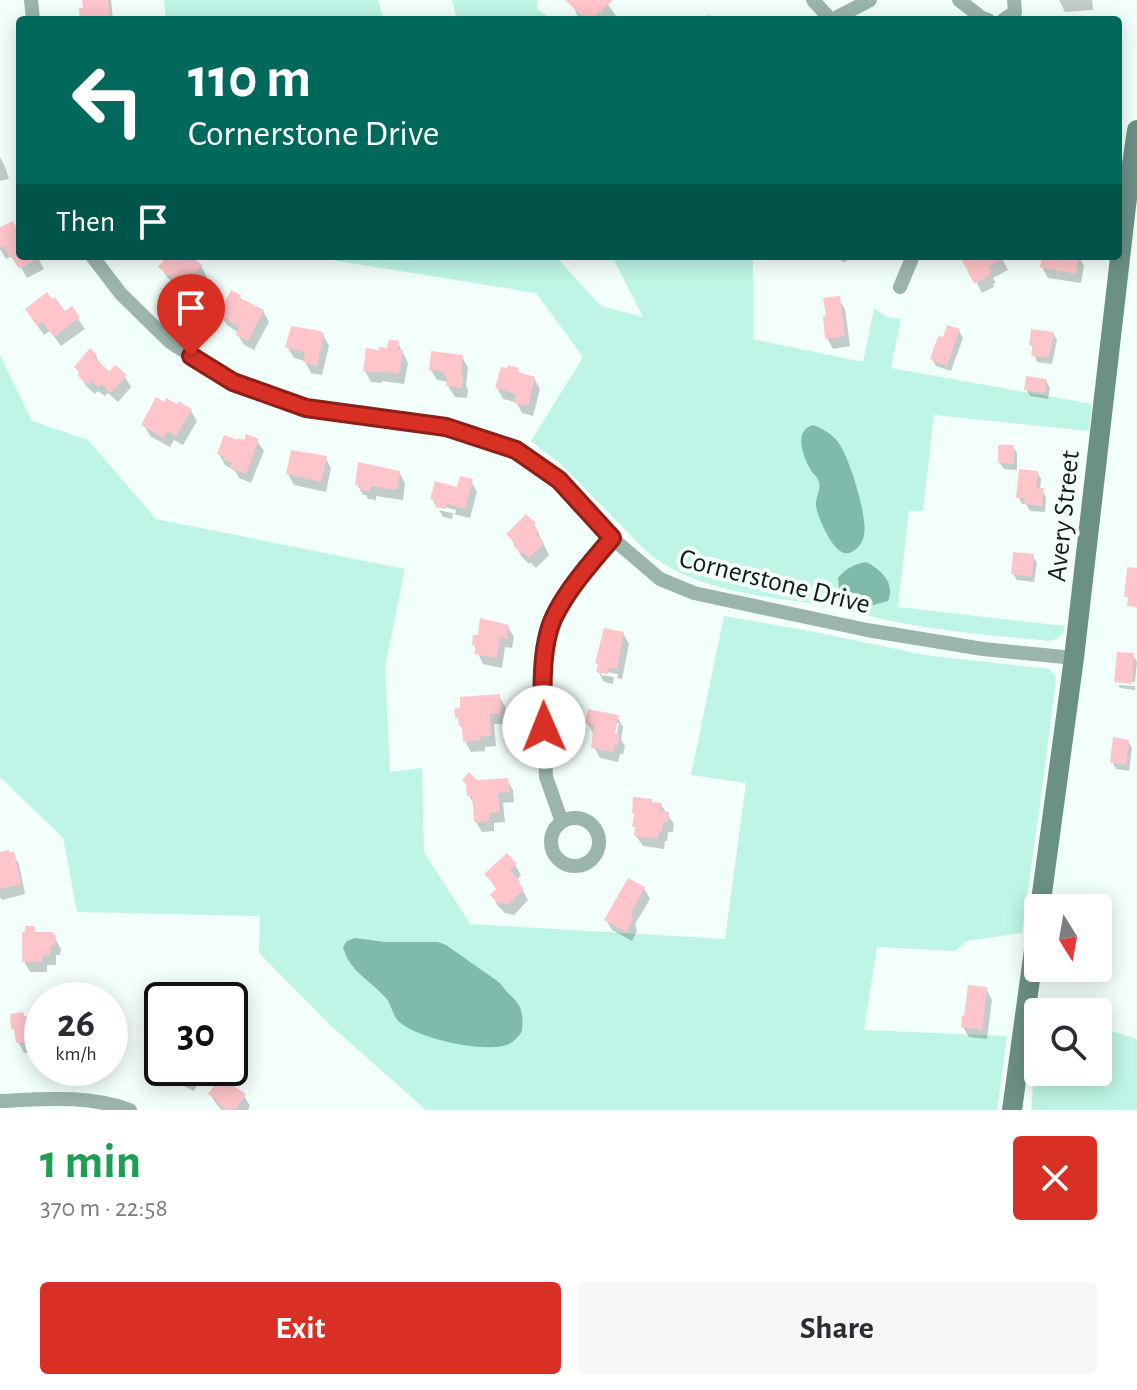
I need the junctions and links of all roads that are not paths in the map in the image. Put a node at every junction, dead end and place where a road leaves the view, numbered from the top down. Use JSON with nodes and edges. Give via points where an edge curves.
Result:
{"nodes":[{"id":1,"x":813,"y":0,"type":"edge"},
{"id":2,"x":870,"y":0,"type":"edge"},
{"id":3,"x":959,"y":0,"type":"edge"},
{"id":4,"x":828,"y":16,"type":"edge"},
{"id":5,"x":840,"y":16,"type":"edge"},
{"id":6,"x":979,"y":16,"type":"edge"},
{"id":7,"x":1137,"y":130,"type":"edge"},
{"id":8,"x":1122,"y":206,"type":"edge"},
{"id":9,"x":95,"y":260,"type":"edge"},
{"id":10,"x":911,"y":260,"type":"edge"},
{"id":11,"x":1116,"y":260,"type":"edge"},
{"id":12,"x":900,"y":287,"type":"dead end"},
{"id":13,"x":612,"y":538,"type":"junction"},
{"id":14,"x":1074,"y":658,"type":"junction"},
{"id":15,"x":562,"y":822,"type":"dead end"},
{"id":16,"x":1042,"y":894,"type":"edge"},
{"id":17,"x":1030,"y":982,"type":"edge"},
{"id":18,"x":0,"y":1101,"type":"edge"},
{"id":19,"x":130,"y":1110,"type":"edge"},
{"id":20,"x":1012,"y":1110,"type":"edge"}],
"edges":[{"from":1,"to":4,"type":"street"},
{"from":2,"to":5,"type":"street"},
{"from":3,"to":6,"type":"street"},
{"from":7,"to":8,"type":"main road","name":"Avery Street"},
{"from":9,"to":13,"type":"street","name":"Cornerstone Drive","via":[[170,342],[233,382],[306,408],[446,427],[516,450],[559,480]]},
{"from":10,"to":12,"type":"street"},
{"from":11,"to":14,"type":"main road","name":"Avery Street"},
{"from":13,"to":14,"type":"street","name":"Cornerstone Drive","via":[[660,579],[694,593],[867,630]]},
{"from":13,"to":15,"type":"street","via":[[553,618],[544,655],[546,777]]},
{"from":14,"to":16,"type":"main road","name":"Avery Street"},
{"from":17,"to":20,"type":"main road"},
{"from":18,"to":19,"type":"street","via":[[56,1098],[108,1102]]}]}
